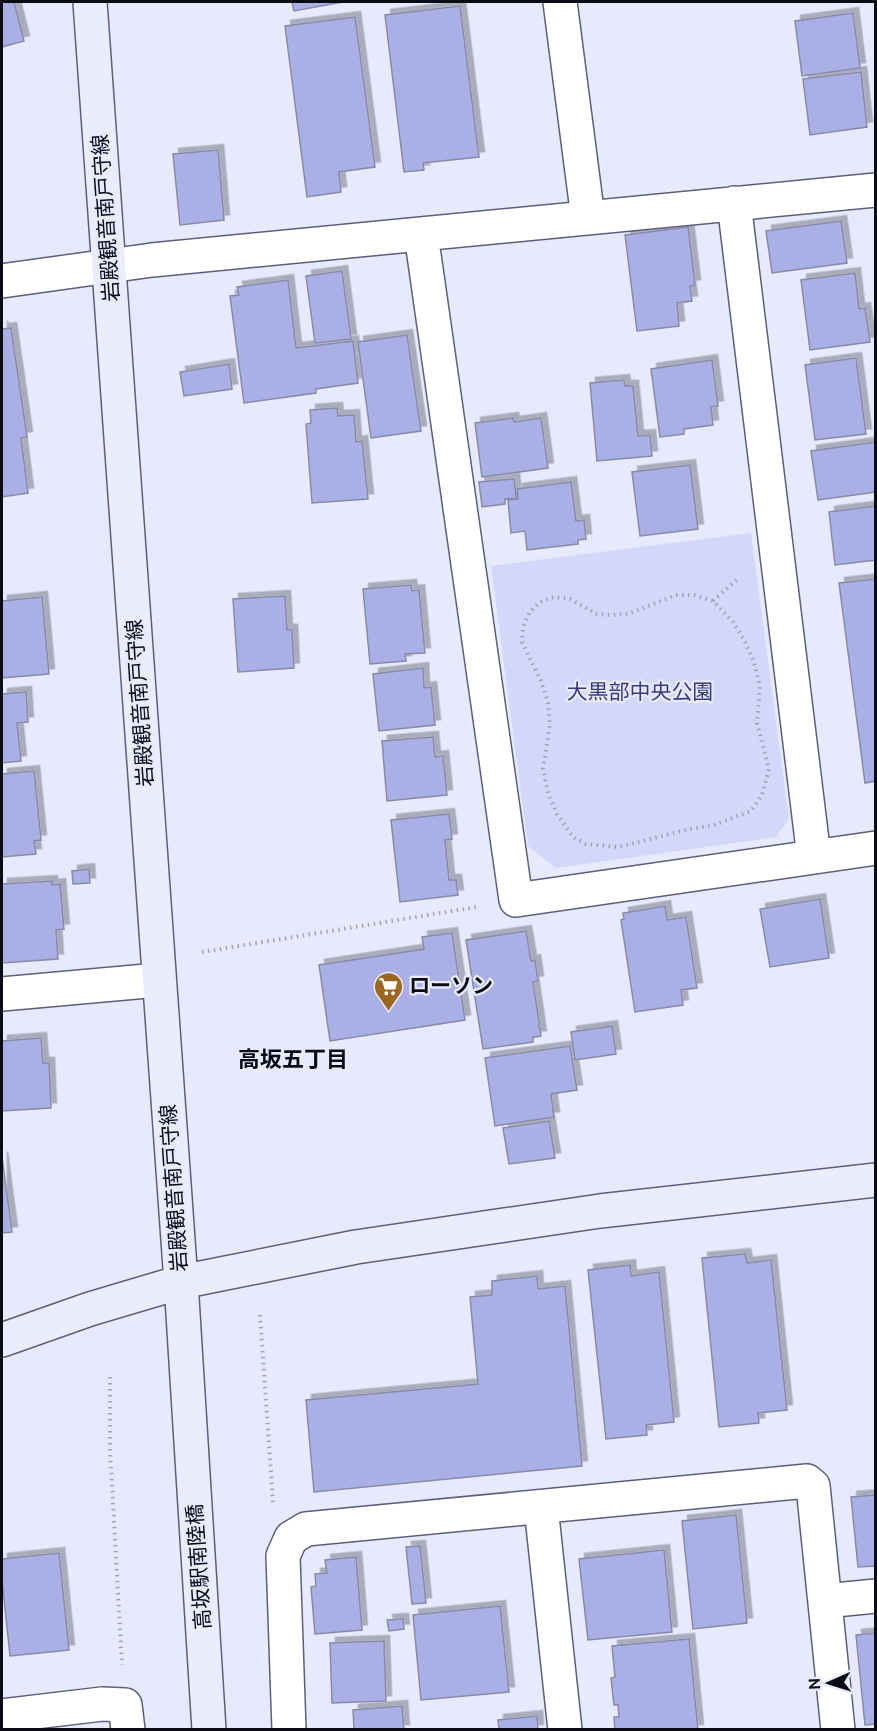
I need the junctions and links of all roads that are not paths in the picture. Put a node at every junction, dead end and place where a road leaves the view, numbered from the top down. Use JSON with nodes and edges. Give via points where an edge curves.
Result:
{"nodes":[{"id":1,"x":90,"y":2,"type":"edge"},
{"id":2,"x":560,"y":2,"type":"edge"},
{"id":3,"x":876,"y":190,"type":"edge"},
{"id":4,"x":734,"y":203,"type":"junction"},
{"id":5,"x":588,"y":218,"type":"junction"},
{"id":6,"x":421,"y":234,"type":"junction"},
{"id":7,"x":110,"y":265,"type":"junction"},
{"id":8,"x":2,"y":281,"type":"edge"},
{"id":9,"x":876,"y":848,"type":"edge"},
{"id":10,"x":814,"y":857,"type":"junction"},
{"id":11,"x":158,"y":980,"type":"junction"},
{"id":12,"x":2,"y":994,"type":"edge"},
{"id":13,"x":876,"y":1180,"type":"edge"},
{"id":14,"x":181,"y":1282,"type":"junction"},
{"id":15,"x":2,"y":1340,"type":"edge"},
{"id":16,"x":188,"y":1405,"type":"joint"},
{"id":17,"x":541,"y":1507,"type":"junction"},
{"id":18,"x":876,"y":1596,"type":"edge"},
{"id":19,"x":825,"y":1601,"type":"junction"},
{"id":20,"x":2,"y":1716,"type":"edge"},
{"id":21,"x":126,"y":1717,"type":"edge"},
{"id":22,"x":209,"y":1730,"type":"edge"},
{"id":23,"x":289,"y":1730,"type":"edge"},
{"id":24,"x":565,"y":1730,"type":"edge"},
{"id":25,"x":838,"y":1730,"type":"edge"}],
"edges":[{"from":1,"to":7,"type":"main road","name":"岩殿観音南戸守線"},
{"from":2,"to":5,"type":"street"},
{"from":3,"to":4,"type":"street"},
{"from":4,"to":5,"type":"street"},
{"from":4,"to":10,"type":"street"},
{"from":5,"to":6,"type":"street"},
{"from":6,"to":7,"type":"street"},
{"from":6,"to":10,"type":"street","via":[[516,900]]},
{"from":7,"to":8,"type":"street"},
{"from":7,"to":11,"type":"main road","name":"岩殿観音南戸守線"},
{"from":9,"to":10,"type":"street"},
{"from":11,"to":12,"type":"street"},
{"from":11,"to":14,"type":"main road","name":"岩殿観音南戸守線"},
{"from":13,"to":14,"type":"main road","via":[[600,1211],[367,1245]]},
{"from":14,"to":15,"type":"main road"},
{"from":14,"to":16,"type":"main road","name":"岩殿観音南戸守線"},
{"from":16,"to":22,"type":"main road","name":"高坂駅南陸橋"},
{"from":17,"to":19,"type":"street","via":[[807,1481],[813,1486]]},
{"from":17,"to":23,"type":"street","via":[[306,1529],[291,1538],[283,1556]]},
{"from":17,"to":24,"type":"street"},
{"from":18,"to":19,"type":"street"},
{"from":19,"to":25,"type":"street"},
{"from":20,"to":21,"type":"street","via":[[102,1704]]}]}
